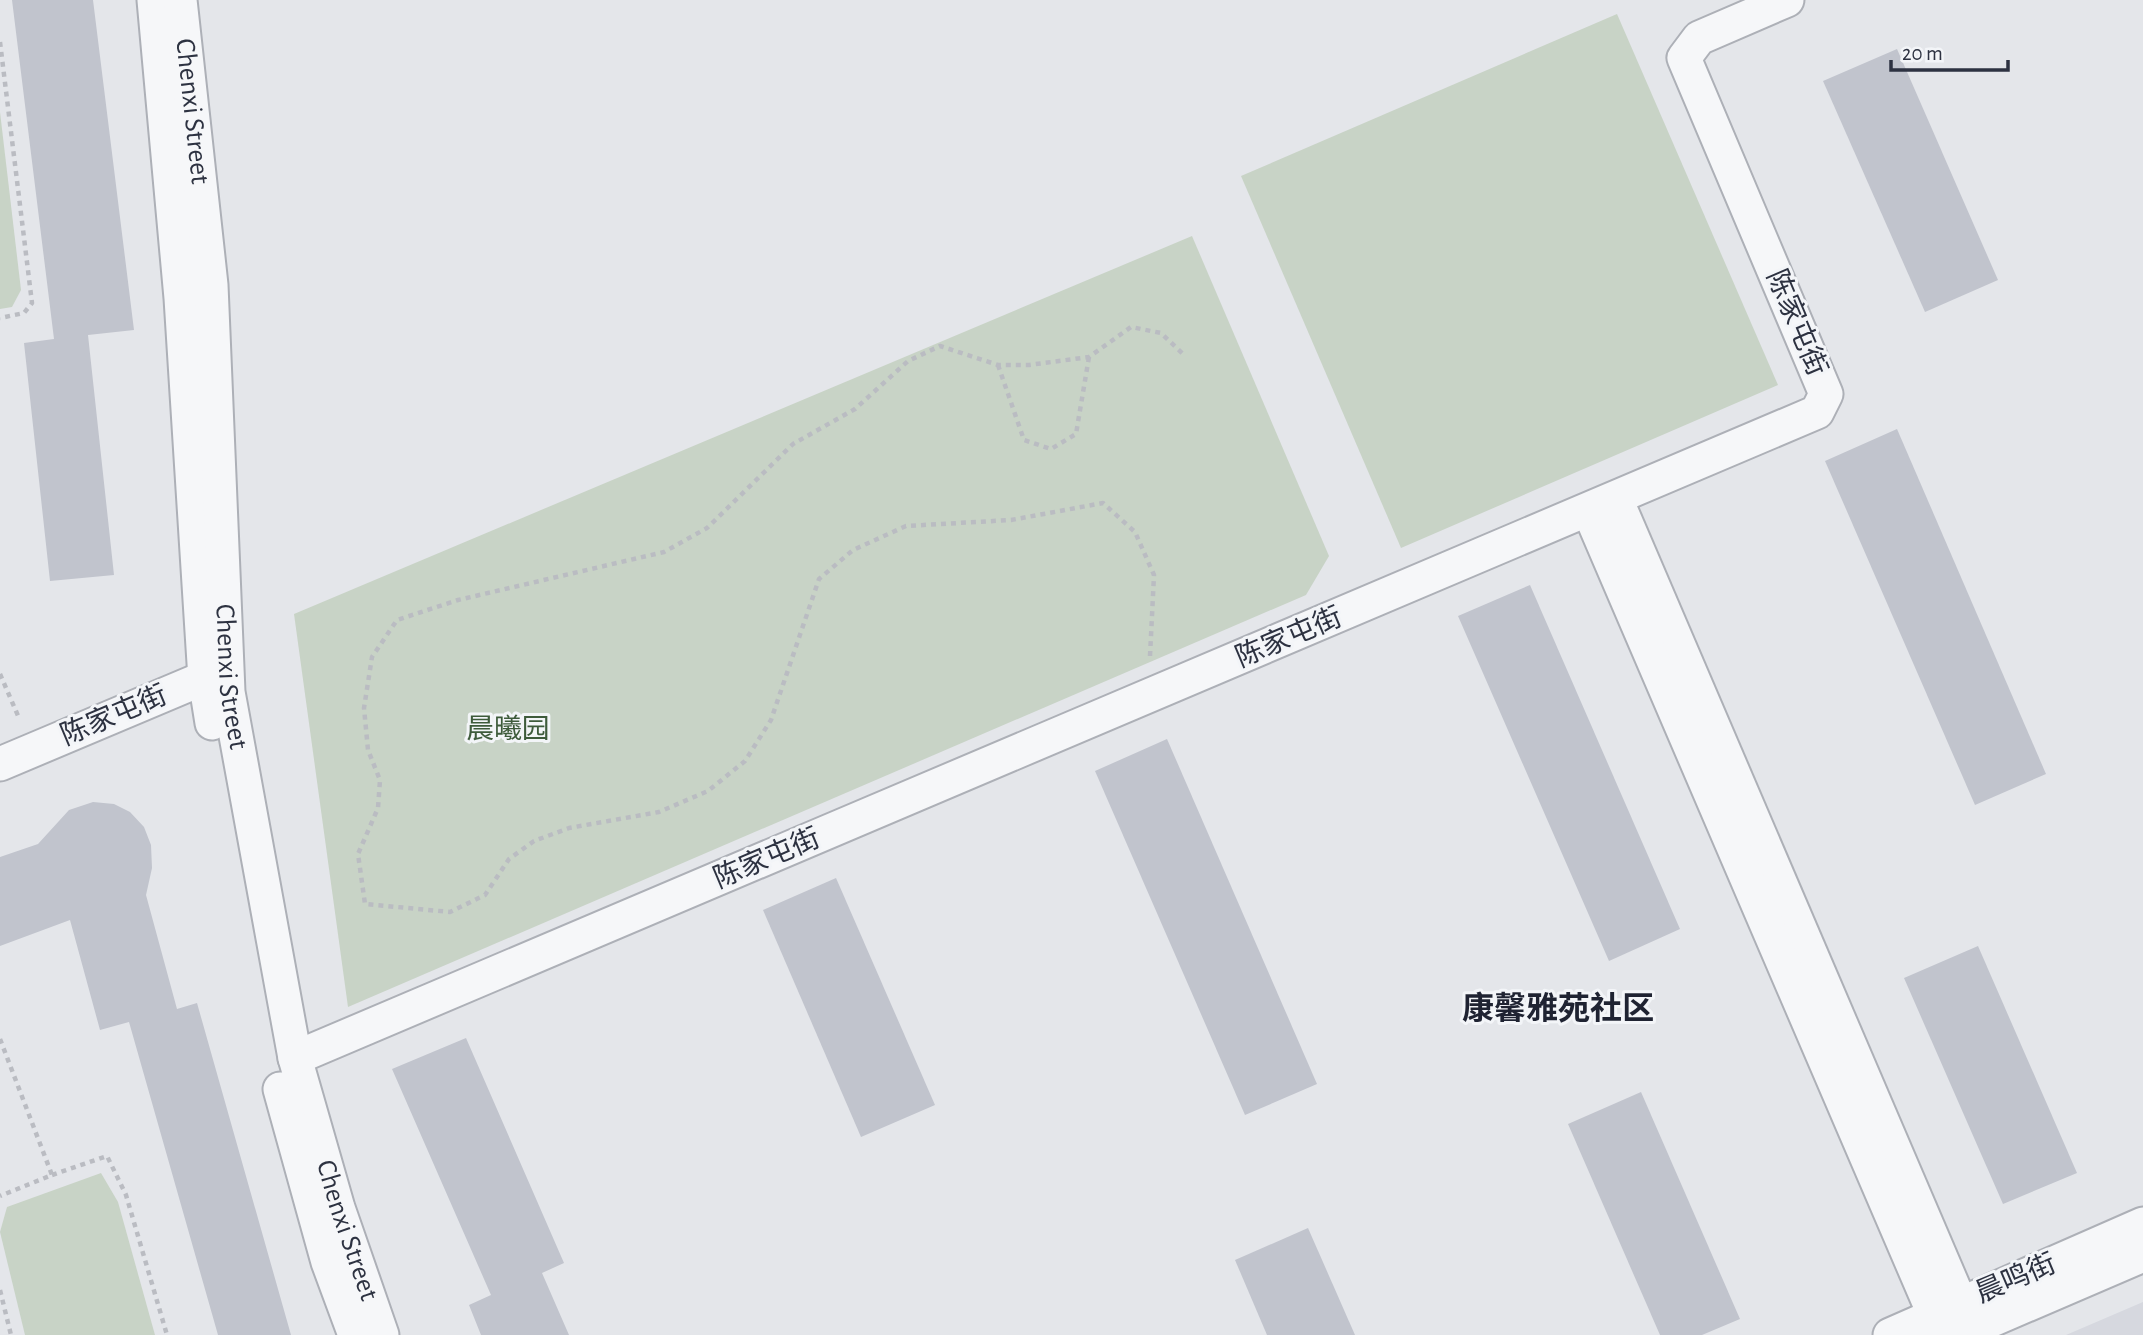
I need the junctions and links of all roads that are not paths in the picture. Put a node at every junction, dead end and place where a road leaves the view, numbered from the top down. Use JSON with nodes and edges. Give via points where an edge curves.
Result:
{"nodes":[{"id":1,"x":154,"y":0,"type":"edge"},
{"id":2,"x":180,"y":0,"type":"edge"},
{"id":3,"x":1787,"y":0,"type":"edge"},
{"id":4,"x":1603,"y":505,"type":"junction"},
{"id":5,"x":217,"y":685,"type":"junction"},
{"id":6,"x":0,"y":764,"type":"edge"},
{"id":7,"x":0,"y":787,"type":"edge"},
{"id":8,"x":295,"y":1058,"type":"junction"},
{"id":9,"x":2143,"y":1224,"type":"edge"},
{"id":10,"x":2143,"y":1255,"type":"edge"},
{"id":11,"x":1957,"y":1325,"type":"edge"},
{"id":12,"x":355,"y":1335,"type":"edge"},
{"id":13,"x":382,"y":1335,"type":"edge"},
{"id":14,"x":1889,"y":1335,"type":"edge"}],
"edges":[{"from":1,"to":5,"type":"street","name":"Chenxi Street"},
{"from":2,"to":5,"type":"street","name":"Chenxi Street","via":[[211,285]]},
{"from":3,"to":4,"type":"street","name":"陈家屯街","via":[[1699,38],[1684,58],[1826,394],[1817,412]]},
{"from":4,"to":8,"type":"street","name":"陈家屯街"},
{"from":4,"to":11,"type":"street"},
{"from":5,"to":6,"type":"street","name":"陈家屯街"},
{"from":5,"to":7,"type":"street","name":"陈家屯街"},
{"from":5,"to":8,"type":"street","name":"Chenxi Street"},
{"from":5,"to":12,"type":"street","name":"Chenxi Street","via":[[275,1073],[328,1262]]},
{"from":8,"to":13,"type":"street","name":"Chenxi Street","via":[[338,1208]]},
{"from":9,"to":11,"type":"street","name":"晨鸣街"},
{"from":10,"to":11,"type":"street","name":"晨鸣街"},
{"from":11,"to":14,"type":"street","name":"晨鸣街"}]}
